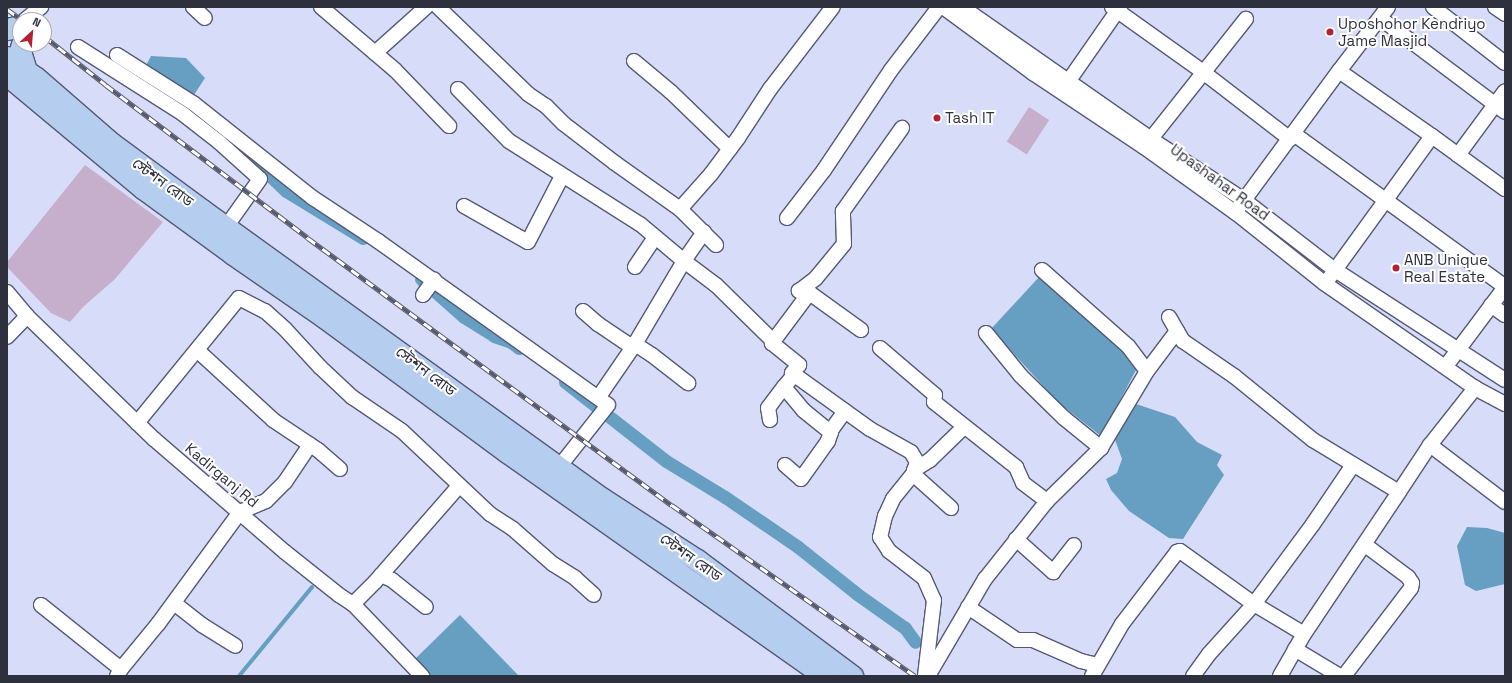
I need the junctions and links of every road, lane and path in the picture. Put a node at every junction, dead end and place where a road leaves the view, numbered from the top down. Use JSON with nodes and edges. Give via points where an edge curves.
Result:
{"nodes":[{"id":1,"x":193,"y":7,"type":"edge"},
{"id":2,"x":321,"y":7,"type":"edge"},
{"id":3,"x":426,"y":7,"type":"edge"},
{"id":4,"x":833,"y":7,"type":"edge"},
{"id":5,"x":939,"y":7,"type":"edge"},
{"id":6,"x":943,"y":7,"type":"edge"},
{"id":7,"x":962,"y":7,"type":"edge"},
{"id":8,"x":1433,"y":7,"type":"edge"},
{"id":9,"x":1495,"y":7,"type":"edge"},
{"id":10,"x":1116,"y":8,"type":"edge"},
{"id":11,"x":444,"y":9,"type":"edge"},
{"id":12,"x":1385,"y":10,"type":"edge"},
{"id":13,"x":1505,"y":14,"type":"edge"},
{"id":14,"x":205,"y":18,"type":"dead end"},
{"id":15,"x":1246,"y":19,"type":"dead end"},
{"id":16,"x":12,"y":44,"type":"edge"},
{"id":17,"x":78,"y":47,"type":"dead end"},
{"id":18,"x":20,"y":52,"type":"edge"},
{"id":19,"x":375,"y":53,"type":"junction"},
{"id":20,"x":117,"y":55,"type":"dead end"},
{"id":21,"x":7,"y":57,"type":"edge"},
{"id":22,"x":634,"y":61,"type":"dead end"},
{"id":23,"x":1505,"y":63,"type":"edge"},
{"id":24,"x":1339,"y":71,"type":"junction"},
{"id":25,"x":1204,"y":72,"type":"junction"},
{"id":26,"x":16,"y":73,"type":"edge"},
{"id":27,"x":1065,"y":86,"type":"junction"},
{"id":28,"x":458,"y":89,"type":"dead end"},
{"id":29,"x":1505,"y":92,"type":"edge"},
{"id":30,"x":192,"y":103,"type":"junction"},
{"id":31,"x":1500,"y":108,"type":"edge"},
{"id":32,"x":183,"y":114,"type":"junction"},
{"id":33,"x":449,"y":126,"type":"dead end"},
{"id":34,"x":902,"y":128,"type":"dead end"},
{"id":35,"x":229,"y":132,"type":"junction"},
{"id":36,"x":1292,"y":136,"type":"junction"},
{"id":37,"x":1432,"y":136,"type":"junction"},
{"id":38,"x":219,"y":142,"type":"junction"},
{"id":39,"x":1148,"y":143,"type":"junction"},
{"id":40,"x":730,"y":149,"type":"junction"},
{"id":41,"x":1458,"y":155,"type":"junction"},
{"id":42,"x":562,"y":176,"type":"junction"},
{"id":43,"x":1505,"y":189,"type":"edge"},
{"id":44,"x":1244,"y":200,"type":"junction"},
{"id":45,"x":1385,"y":200,"type":"junction"},
{"id":46,"x":464,"y":206,"type":"dead end"},
{"id":47,"x":680,"y":209,"type":"junction"},
{"id":48,"x":1236,"y":213,"type":"junction"},
{"id":49,"x":787,"y":218,"type":"dead end"},
{"id":50,"x":226,"y":227,"type":"junction"},
{"id":51,"x":704,"y":232,"type":"junction"},
{"id":52,"x":655,"y":237,"type":"junction"},
{"id":53,"x":716,"y":245,"type":"dead end"},
{"id":54,"x":684,"y":261,"type":"junction"},
{"id":55,"x":635,"y":267,"type":"dead end"},
{"id":56,"x":1042,"y":270,"type":"dead end"},
{"id":57,"x":1335,"y":270,"type":"junction"},
{"id":58,"x":434,"y":280,"type":"junction"},
{"id":59,"x":1324,"y":283,"type":"junction"},
{"id":60,"x":1505,"y":287,"type":"edge"},
{"id":61,"x":7,"y":292,"type":"edge"},
{"id":62,"x":424,"y":295,"type":"dead end"},
{"id":63,"x":807,"y":296,"type":"junction"},
{"id":64,"x":1491,"y":305,"type":"junction"},
{"id":65,"x":583,"y":311,"type":"dead end"},
{"id":66,"x":1505,"y":315,"type":"edge"},
{"id":67,"x":27,"y":316,"type":"junction"},
{"id":68,"x":1168,"y":317,"type":"dead end"},
{"id":69,"x":861,"y":330,"type":"dead end"},
{"id":70,"x":1177,"y":331,"type":"junction"},
{"id":71,"x":986,"y":333,"type":"dead end"},
{"id":72,"x":7,"y":337,"type":"edge"},
{"id":73,"x":774,"y":341,"type":"junction"},
{"id":74,"x":635,"y":344,"type":"junction"},
{"id":75,"x":880,"y":348,"type":"dead end"},
{"id":76,"x":1459,"y":349,"type":"junction"},
{"id":77,"x":197,"y":350,"type":"junction"},
{"id":78,"x":1446,"y":366,"type":"junction"},
{"id":79,"x":1147,"y":371,"type":"junction"},
{"id":80,"x":794,"y":374,"type":"junction"},
{"id":81,"x":420,"y":378,"type":"junction"},
{"id":82,"x":1505,"y":380,"type":"edge"},
{"id":83,"x":688,"y":383,"type":"dead end"},
{"id":84,"x":784,"y":387,"type":"junction"},
{"id":85,"x":1475,"y":388,"type":"junction"},
{"id":86,"x":598,"y":398,"type":"junction"},
{"id":87,"x":1505,"y":404,"type":"edge"},
{"id":88,"x":845,"y":411,"type":"junction"},
{"id":89,"x":770,"y":420,"type":"dead end"},
{"id":90,"x":137,"y":423,"type":"junction"},
{"id":91,"x":964,"y":427,"type":"junction"},
{"id":92,"x":830,"y":433,"type":"junction"},
{"id":93,"x":310,"y":445,"type":"junction"},
{"id":94,"x":1430,"y":445,"type":"junction"},
{"id":95,"x":1101,"y":448,"type":"junction"},
{"id":96,"x":784,"y":465,"type":"dead end"},
{"id":97,"x":1353,"y":465,"type":"junction"},
{"id":98,"x":559,"y":467,"type":"junction"},
{"id":99,"x":340,"y":469,"type":"dead end"},
{"id":100,"x":913,"y":472,"type":"junction"},
{"id":101,"x":459,"y":486,"type":"junction"},
{"id":102,"x":1399,"y":492,"type":"junction"},
{"id":103,"x":1047,"y":501,"type":"junction"},
{"id":104,"x":1505,"y":502,"type":"edge"},
{"id":105,"x":951,"y":508,"type":"dead end"},
{"id":106,"x":240,"y":512,"type":"junction"},
{"id":107,"x":1016,"y":539,"type":"junction"},
{"id":108,"x":1074,"y":545,"type":"dead end"},
{"id":109,"x":1365,"y":545,"type":"junction"},
{"id":110,"x":381,"y":575,"type":"junction"},
{"id":111,"x":594,"y":594,"type":"dead end"},
{"id":112,"x":174,"y":603,"type":"junction"},
{"id":113,"x":353,"y":604,"type":"junction"},
{"id":114,"x":1254,"y":604,"type":"junction"},
{"id":115,"x":41,"y":605,"type":"dead end"},
{"id":116,"x":426,"y":607,"type":"dead end"},
{"id":117,"x":968,"y":607,"type":"junction"},
{"id":118,"x":1304,"y":634,"type":"junction"},
{"id":119,"x":235,"y":646,"type":"dead end"},
{"id":120,"x":1295,"y":649,"type":"junction"},
{"id":121,"x":1095,"y":670,"type":"edge"},
{"id":122,"x":119,"y":672,"type":"edge"},
{"id":123,"x":422,"y":676,"type":"edge"},
{"id":124,"x":825,"y":676,"type":"edge"},
{"id":125,"x":852,"y":676,"type":"edge"},
{"id":126,"x":927,"y":676,"type":"edge"},
{"id":127,"x":1193,"y":676,"type":"edge"},
{"id":128,"x":1280,"y":676,"type":"edge"},
{"id":129,"x":1340,"y":676,"type":"edge"},
{"id":130,"x":1344,"y":676,"type":"edge"}],
"edges":[{"from":1,"to":14,"type":"street"},
{"from":2,"to":19,"type":"street"},
{"from":3,"to":19,"type":"street"},
{"from":4,"to":40,"type":"street","via":[[770,89]]},
{"from":5,"to":49,"type":"street","via":[[891,70],[824,170]]},
{"from":6,"to":27,"type":"street","name":"Upashahar Road"},
{"from":7,"to":27,"type":"street"},
{"from":8,"to":23,"type":"street"},
{"from":9,"to":13,"type":"street"},
{"from":10,"to":25,"type":"street"},
{"from":10,"to":27,"type":"street"},
{"from":11,"to":47,"type":"street","via":[[501,70],[528,94],[615,163]]},
{"from":12,"to":24,"type":"street"},
{"from":12,"to":31,"type":"street"},
{"from":15,"to":25,"type":"street"},
{"from":16,"to":21,"type":"street"},
{"from":17,"to":32,"type":"street"},
{"from":18,"to":26,"type":"highway"},
{"from":19,"to":33,"type":"street"},
{"from":20,"to":30,"type":"street"},
{"from":21,"to":26,"type":"highway","name":"স্টেশন রোড"},
{"from":22,"to":40,"type":"street","via":[[671,92]]},
{"from":24,"to":36,"type":"street"},
{"from":24,"to":37,"type":"street"},
{"from":25,"to":36,"type":"street"},
{"from":25,"to":39,"type":"street"},
{"from":26,"to":50,"type":"highway","name":"স্টেশন রোড"},
{"from":26,"to":81,"type":"highway","name":"স্টেশন রোড","via":[[144,189],[324,317]]},
{"from":27,"to":39,"type":"street","name":"Upashahar Road"},
{"from":28,"to":42,"type":"street","via":[[509,141]]},
{"from":29,"to":31,"type":"street"},
{"from":30,"to":32,"type":"street"},
{"from":30,"to":35,"type":"street"},
{"from":31,"to":41,"type":"street"},
{"from":32,"to":38,"type":"street"},
{"from":34,"to":63,"type":"street","via":[[842,211],[844,244],[816,278],[799,291]]},
{"from":35,"to":38,"type":"street"},
{"from":35,"to":58,"type":"street","via":[[313,198]]},
{"from":36,"to":44,"type":"street"},
{"from":36,"to":45,"type":"street"},
{"from":37,"to":41,"type":"street"},
{"from":37,"to":45,"type":"street"},
{"from":38,"to":50,"type":"street","via":[[260,179]]},
{"from":39,"to":44,"type":"street"},
{"from":39,"to":48,"type":"street","name":"Upashahar Road"},
{"from":40,"to":47,"type":"street"},
{"from":41,"to":43,"type":"street"},
{"from":42,"to":46,"type":"street","via":[[528,242]]},
{"from":42,"to":52,"type":"street","via":[[640,224]]},
{"from":44,"to":48,"type":"street"},
{"from":44,"to":57,"type":"street"},
{"from":45,"to":57,"type":"street"},
{"from":45,"to":60,"type":"street"},
{"from":47,"to":51,"type":"street"},
{"from":48,"to":59,"type":"street","name":"Upashahar Road"},
{"from":50,"to":81,"type":"highway","name":"স্টেশন রোড"},
{"from":51,"to":53,"type":"street"},
{"from":51,"to":54,"type":"street"},
{"from":52,"to":54,"type":"street"},
{"from":52,"to":55,"type":"street"},
{"from":54,"to":73,"type":"street","via":[[716,285]]},
{"from":54,"to":74,"type":"street"},
{"from":56,"to":79,"type":"street","via":[[1128,346]]},
{"from":57,"to":59,"type":"street"},
{"from":57,"to":76,"type":"street"},
{"from":58,"to":62,"type":"street"},
{"from":58,"to":86,"type":"street"},
{"from":59,"to":78,"type":"street","name":"Upashahar Road"},
{"from":60,"to":64,"type":"street"},
{"from":61,"to":67,"type":"street","name":"Kadirganj Rd"},
{"from":63,"to":69,"type":"street","via":[[811,294]]},
{"from":63,"to":73,"type":"street"},
{"from":64,"to":66,"type":"street"},
{"from":64,"to":76,"type":"street"},
{"from":65,"to":74,"type":"street","via":[[628,344]]},
{"from":67,"to":72,"type":"street"},
{"from":67,"to":90,"type":"street","name":"Kadirganj Rd"},
{"from":68,"to":70,"type":"street"},
{"from":70,"to":79,"type":"street"},
{"from":70,"to":97,"type":"street","via":[[1182,341],[1234,376],[1313,440]]},
{"from":71,"to":95,"type":"street","via":[[1022,376],[1064,418]]},
{"from":73,"to":80,"type":"street","via":[[772,343],[799,365],[792,373]]},
{"from":74,"to":83,"type":"street"},
{"from":74,"to":86,"type":"street"},
{"from":75,"to":91,"type":"street","via":[[935,395],[934,402]]},
{"from":76,"to":78,"type":"street"},
{"from":76,"to":82,"type":"street"},
{"from":77,"to":90,"type":"street"},
{"from":77,"to":93,"type":"street","via":[[273,420]]},
{"from":77,"to":101,"type":"street","via":[[239,298],[265,311],[352,396],[402,432]]},
{"from":78,"to":85,"type":"street","name":"Upashahar Road"},
{"from":79,"to":95,"type":"street"},
{"from":80,"to":84,"type":"street"},
{"from":80,"to":88,"type":"street"},
{"from":81,"to":98,"type":"highway","name":"স্টেশন রোড"},
{"from":81,"to":124,"type":"highway","name":"স্টেশন রোড","via":[[538,474]]},
{"from":84,"to":89,"type":"street","via":[[768,408]]},
{"from":84,"to":92,"type":"street","via":[[803,410]]},
{"from":85,"to":87,"type":"street","name":"Upashahar Road"},
{"from":85,"to":94,"type":"street"},
{"from":86,"to":98,"type":"street","via":[[608,405]]},
{"from":88,"to":92,"type":"street"},
{"from":88,"to":100,"type":"street","via":[[870,429],[911,452],[916,462]]},
{"from":90,"to":106,"type":"street","name":"Kadirganj Rd"},
{"from":91,"to":100,"type":"street","via":[[930,460]]},
{"from":91,"to":103,"type":"street","via":[[1016,467],[1023,483]]},
{"from":92,"to":96,"type":"street","via":[[828,441],[801,479]]},
{"from":93,"to":99,"type":"street"},
{"from":93,"to":106,"type":"street","via":[[285,482],[266,501]]},
{"from":94,"to":102,"type":"street"},
{"from":94,"to":104,"type":"street"},
{"from":95,"to":103,"type":"street"},
{"from":97,"to":102,"type":"street"},
{"from":97,"to":114,"type":"street"},
{"from":98,"to":125,"type":"highway","name":"স্টেশন রোড","via":[[697,560]]},
{"from":100,"to":105,"type":"street"},
{"from":100,"to":126,"type":"street","via":[[893,499],[885,516],[880,537],[889,550],[924,578],[934,600]]},
{"from":101,"to":110,"type":"street"},
{"from":101,"to":111,"type":"street","via":[[490,514],[513,529],[553,564]]},
{"from":102,"to":109,"type":"street"},
{"from":103,"to":107,"type":"street"},
{"from":106,"to":112,"type":"street"},
{"from":106,"to":113,"type":"street","name":"Kadirganj Rd","via":[[309,571]]},
{"from":107,"to":108,"type":"street","via":[[1053,572]]},
{"from":107,"to":117,"type":"street","via":[[985,579]]},
{"from":109,"to":118,"type":"street"},
{"from":109,"to":130,"type":"street","via":[[1408,577],[1412,583],[1411,588]]},
{"from":110,"to":113,"type":"street"},
{"from":110,"to":116,"type":"street","via":[[392,580]]},
{"from":112,"to":119,"type":"street"},
{"from":112,"to":122,"type":"street"},
{"from":113,"to":123,"type":"street","name":"Kadirganj Rd"},
{"from":114,"to":118,"type":"street"},
{"from":114,"to":121,"type":"street","via":[[1180,551],[1122,624]]},
{"from":114,"to":127,"type":"street","via":[[1209,654]]},
{"from":115,"to":122,"type":"street"},
{"from":117,"to":121,"type":"street","via":[[1017,640],[1033,640],[1081,661]]},
{"from":117,"to":126,"type":"street"},
{"from":118,"to":120,"type":"street"},
{"from":120,"to":128,"type":"street"},
{"from":120,"to":129,"type":"street"}]}
